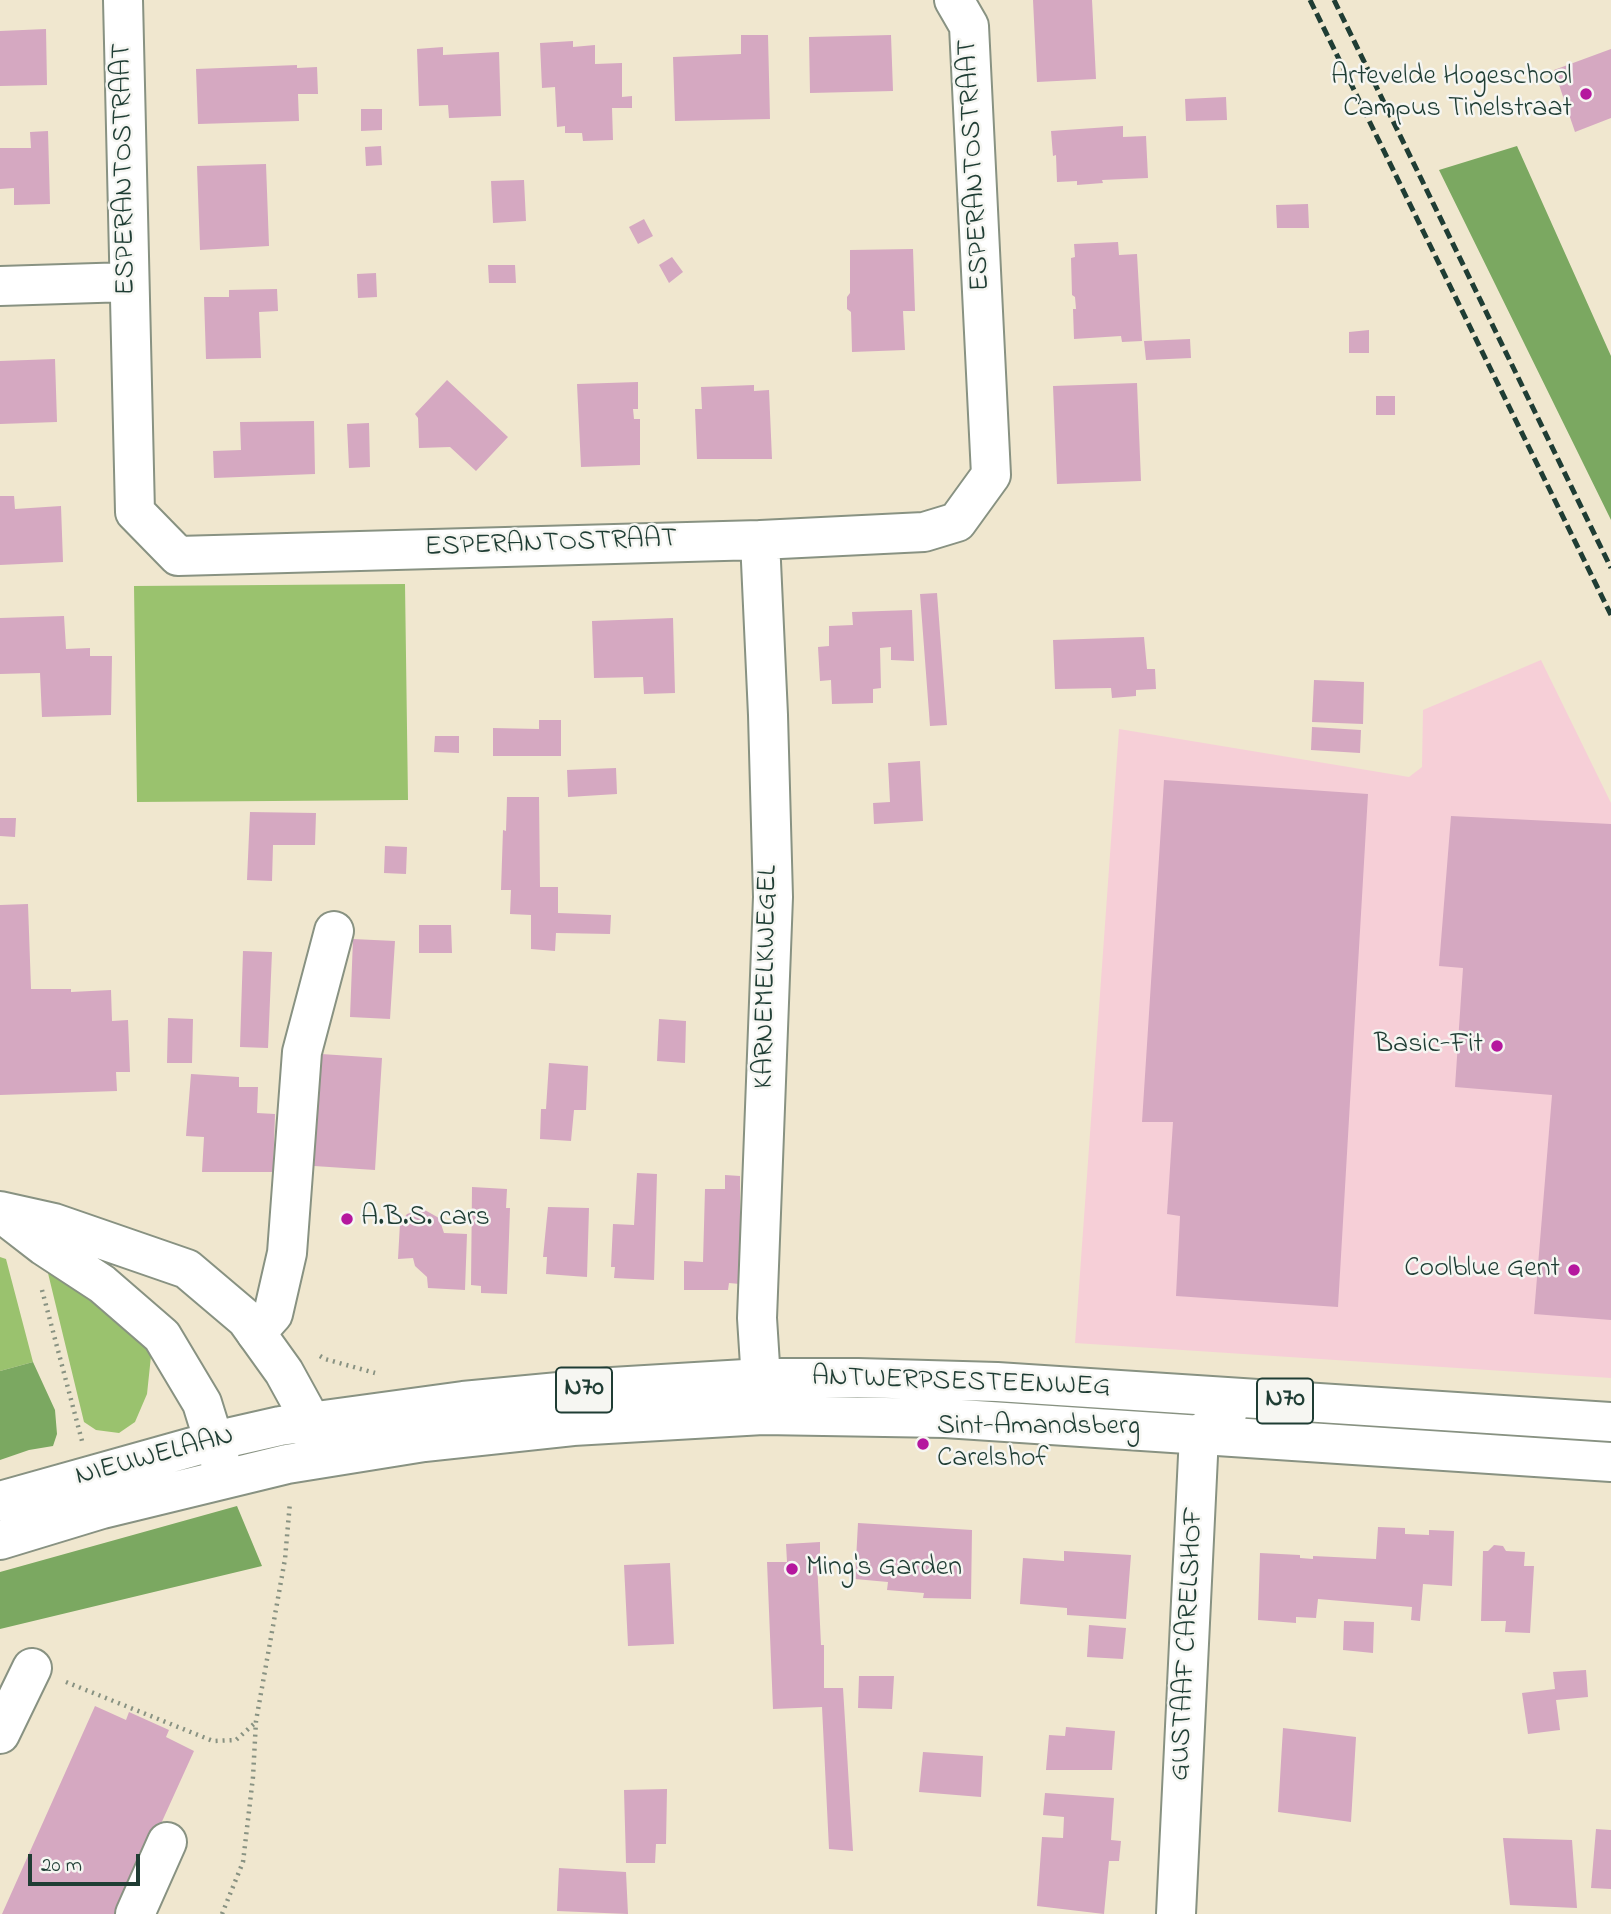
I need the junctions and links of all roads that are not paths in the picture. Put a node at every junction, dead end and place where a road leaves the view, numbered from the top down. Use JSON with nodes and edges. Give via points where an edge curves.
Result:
{"nodes":[{"id":1,"x":123,"y":0,"type":"edge"},
{"id":2,"x":954,"y":0,"type":"edge"},
{"id":3,"x":128,"y":282,"type":"junction"},
{"id":4,"x":0,"y":286,"type":"edge"},
{"id":5,"x":760,"y":540,"type":"junction"},
{"id":6,"x":334,"y":931,"type":"dead end"},
{"id":7,"x":0,"y":1211,"type":"edge"},
{"id":8,"x":256,"y":1333,"type":"junction"},
{"id":9,"x":762,"y":1378,"type":"junction"},
{"id":10,"x":1248,"y":1398,"type":"junction"},
{"id":11,"x":763,"y":1415,"type":"junction"},
{"id":12,"x":1611,"y":1422,"type":"edge"},
{"id":13,"x":1199,"y":1435,"type":"junction"},
{"id":14,"x":214,"y":1441,"type":"junction"},
{"id":15,"x":305,"y":1449,"type":"junction"},
{"id":16,"x":1611,"y":1462,"type":"edge"},
{"id":17,"x":225,"y":1479,"type":"junction"},
{"id":18,"x":0,"y":1501,"type":"edge"},
{"id":19,"x":0,"y":1539,"type":"edge"},
{"id":20,"x":32,"y":1668,"type":"road end"},
{"id":21,"x":0,"y":1734,"type":"edge"},
{"id":22,"x":167,"y":1842,"type":"dead end"},
{"id":23,"x":135,"y":1914,"type":"edge"},
{"id":24,"x":1176,"y":1914,"type":"edge"}],
"edges":[{"from":1,"to":3,"type":"main road","name":"ESPERANTOSTRAAT"},
{"from":2,"to":5,"type":"main road","name":"ESPERANTOSTRAAT","via":[[969,26],[992,475],[957,522],[924,532]]},
{"from":3,"to":4,"type":"main road"},
{"from":3,"to":5,"type":"main road","name":"ESPERANTOSTRAAT","via":[[135,512],[178,556]]},
{"from":5,"to":9,"type":"main road","name":"KARNEMELKWEGEL","via":[[773,897],[757,1318]]},
{"from":6,"to":8,"type":"main road","via":[[302,1052],[287,1253],[273,1314]]},
{"from":7,"to":8,"type":"main road","via":[[54,1223],[187,1269]]},
{"from":7,"to":14,"type":"main road","via":[[102,1284],[162,1336],[202,1403]]},
{"from":8,"to":15,"type":"main road","via":[[285,1372]]},
{"from":9,"to":10,"type":"main road","name":"ANTWERPSESTEENWEG","number":"N70","via":[[998,1382]]},
{"from":9,"to":11,"type":"main road","name":"KARNEMELKWEGEL"},
{"from":9,"to":15,"type":"main road","name":"ANTWERPSESTEENWEG","number":"N70","via":[[463,1401]]},
{"from":10,"to":12,"type":"main road","name":"ANTWERPSESTEENWEG","number":"N70"},
{"from":10,"to":13,"type":"main road"},
{"from":11,"to":13,"type":"main road","name":"ANTWERPSESTEENWEG","number":"N70","via":[[945,1418]]},
{"from":11,"to":15,"type":"main road","name":"ANTWERPSESTEENWEG","number":"N70"},
{"from":13,"to":16,"type":"main road","name":"ANTWERPSESTEENWEG","number":"N70"},
{"from":13,"to":24,"type":"main road","name":"GUSTAAF CARELSHOF"},
{"from":14,"to":15,"type":"main road","name":"NIEUWELAAN","number":"N70","via":[[280,1426]]},
{"from":14,"to":17,"type":"main road"},
{"from":14,"to":18,"type":"main road","name":"NIEUWELAAN","number":"N70"},
{"from":15,"to":17,"type":"main road","name":"ANTWERPSESTEENWEG","number":"N70"},
{"from":17,"to":19,"type":"main road","name":"NIEUWELAAN","number":"N70"},
{"from":20,"to":21,"type":"main road"},
{"from":22,"to":23,"type":"main road"}]}
